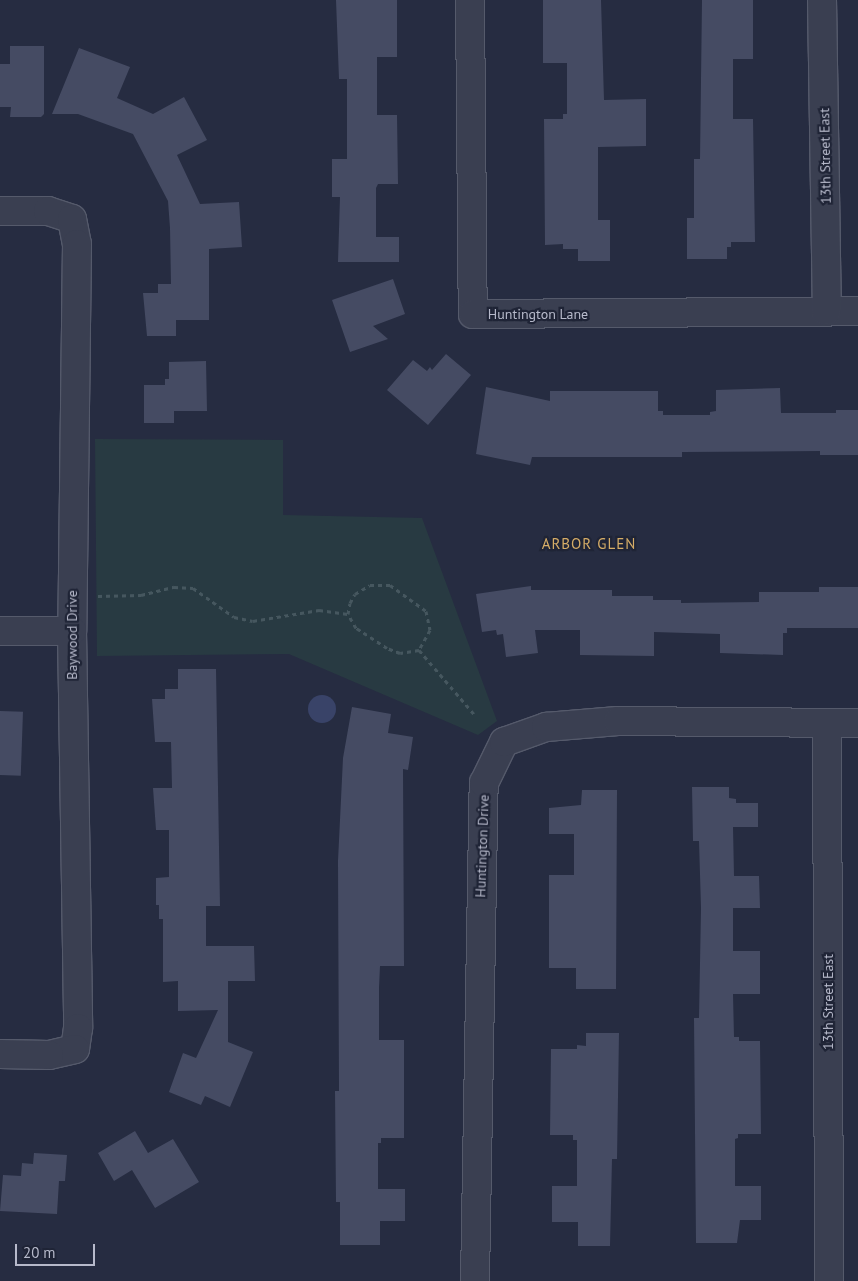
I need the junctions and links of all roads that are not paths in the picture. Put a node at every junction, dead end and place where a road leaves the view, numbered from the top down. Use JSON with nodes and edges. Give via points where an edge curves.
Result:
{"nodes":[{"id":1,"x":470,"y":0,"type":"edge"},
{"id":2,"x":822,"y":0,"type":"edge"},
{"id":3,"x":0,"y":211,"type":"edge"},
{"id":4,"x":827,"y":311,"type":"junction"},
{"id":5,"x":858,"y":311,"type":"edge"},
{"id":6,"x":0,"y":631,"type":"edge"},
{"id":7,"x":72,"y":631,"type":"junction"},
{"id":8,"x":827,"y":723,"type":"junction"},
{"id":9,"x":858,"y":723,"type":"edge"},
{"id":10,"x":0,"y":1054,"type":"edge"},
{"id":11,"x":475,"y":1281,"type":"edge"},
{"id":12,"x":830,"y":1281,"type":"edge"}],
"edges":[{"from":1,"to":4,"type":"street","name":"Huntington Lane","via":[[472,314]]},
{"from":2,"to":4,"type":"street","name":"13th Street East"},
{"from":3,"to":7,"type":"street","name":"Baywood Drive","via":[[48,211],[72,219],[77,244]]},
{"from":4,"to":5,"type":"street","name":"Huntington Lane"},
{"from":6,"to":7,"type":"street"},
{"from":7,"to":10,"type":"street","name":"Baywood Drive","via":[[76,1042],[74,1049],[49,1054]]},
{"from":8,"to":9,"type":"street","name":"Huntington Drive"},
{"from":8,"to":11,"type":"street","name":"Huntington Drive","via":[[618,721],[546,726],[504,742],[484,784]]},
{"from":8,"to":12,"type":"street","name":"13th Street East"}]}
